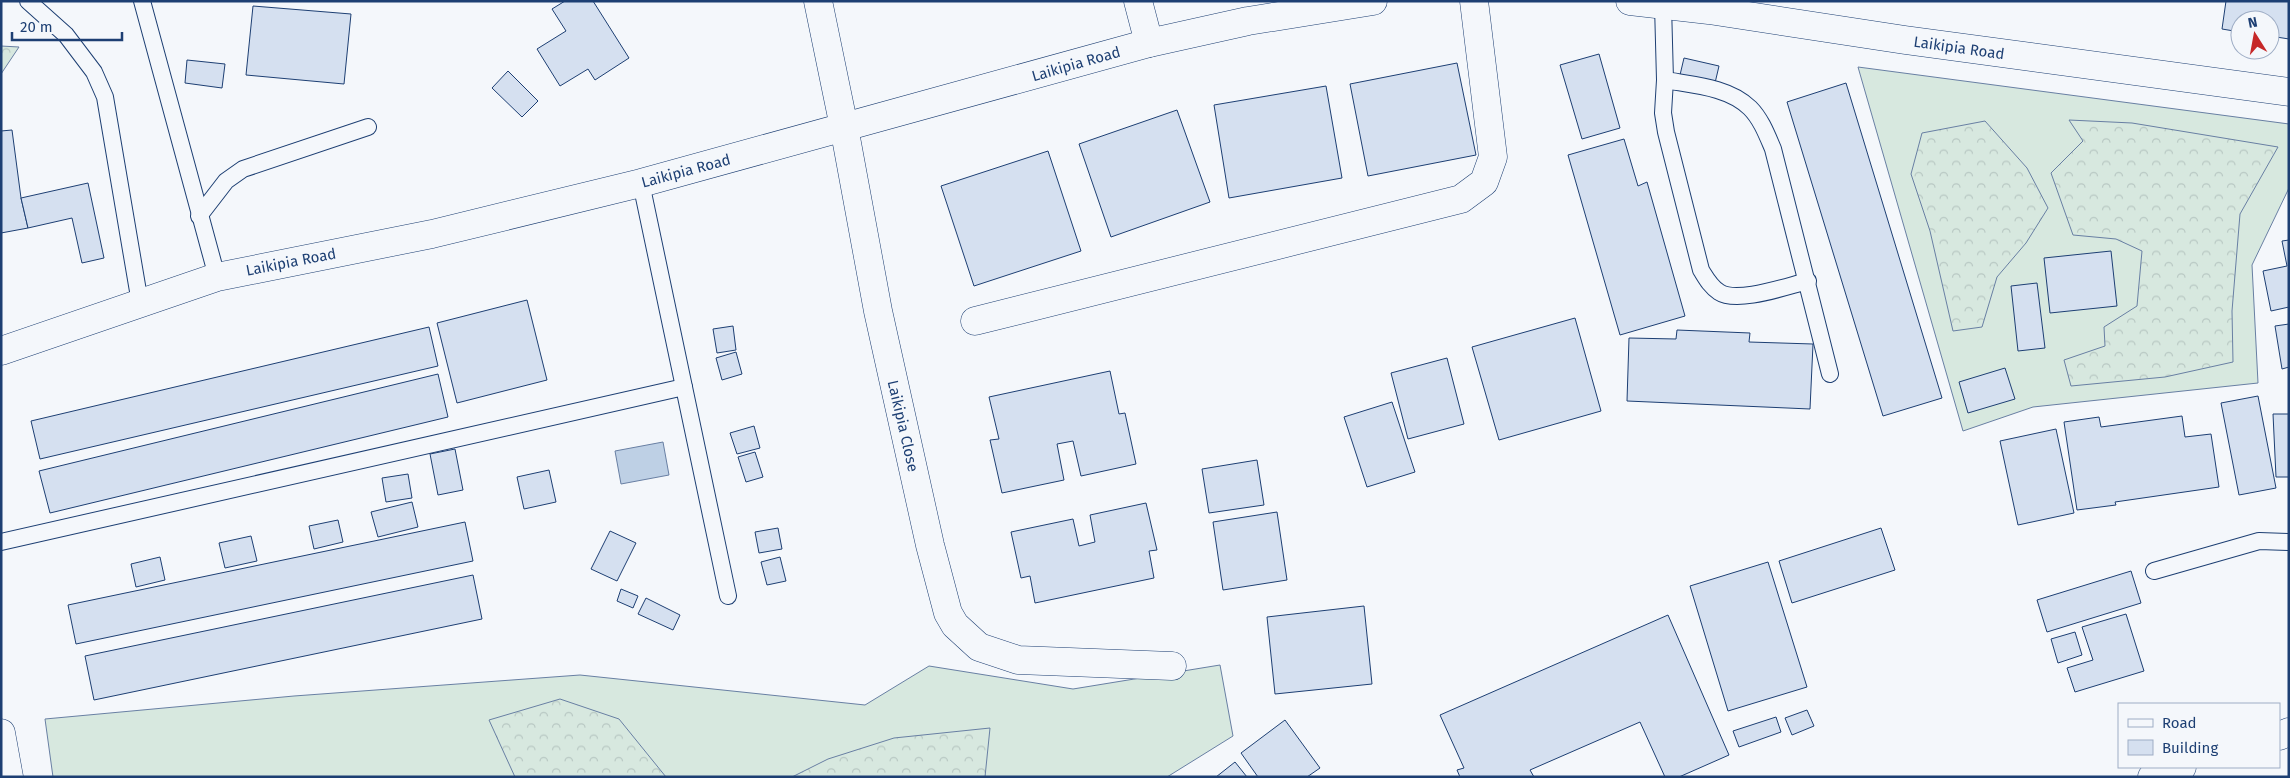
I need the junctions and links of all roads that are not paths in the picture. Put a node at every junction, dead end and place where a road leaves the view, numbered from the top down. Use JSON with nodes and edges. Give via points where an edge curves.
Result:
{"nodes":[{"id":1,"x":28,"y":1,"type":"edge"},
{"id":2,"x":142,"y":1,"type":"edge"},
{"id":3,"x":818,"y":1,"type":"edge"},
{"id":4,"x":1138,"y":1,"type":"edge"},
{"id":5,"x":1374,"y":1,"type":"edge"},
{"id":6,"x":1474,"y":1,"type":"edge"},
{"id":7,"x":1630,"y":1,"type":"edge"},
{"id":8,"x":1663,"y":5,"type":"junction"},
{"id":9,"x":1150,"y":43,"type":"junction"},
{"id":10,"x":1665,"y":80,"type":"junction"},
{"id":11,"x":2289,"y":92,"type":"edge"},
{"id":12,"x":368,"y":127,"type":"dead end"},
{"id":13,"x":844,"y":127,"type":"junction"},
{"id":14,"x":641,"y":183,"type":"junction"},
{"id":15,"x":199,"y":216,"type":"junction"},
{"id":16,"x":216,"y":277,"type":"junction"},
{"id":17,"x":1808,"y":281,"type":"junction"},
{"id":18,"x":140,"y":303,"type":"junction"},
{"id":19,"x":975,"y":320,"type":"dead end"},
{"id":20,"x":1,"y":351,"type":"edge"},
{"id":21,"x":1830,"y":374,"type":"dead end"},
{"id":22,"x":684,"y":388,"type":"junction"},
{"id":23,"x":1,"y":542,"type":"edge"},
{"id":24,"x":2289,"y":542,"type":"edge"},
{"id":25,"x":2154,"y":571,"type":"dead end"},
{"id":26,"x":728,"y":596,"type":"dead end"},
{"id":27,"x":1172,"y":666,"type":"dead end"},
{"id":28,"x":1,"y":733,"type":"edge"},
{"id":29,"x":2179,"y":768,"type":"edge"},
{"id":30,"x":9,"y":777,"type":"edge"},
{"id":31,"x":2152,"y":777,"type":"edge"}],
"edges":[{"from":1,"to":18,"type":"lane","via":[[66,34],[94,72],[105,97]]},
{"from":2,"to":15,"type":"lane"},
{"from":3,"to":13,"type":"street","name":"Laikipia Close"},
{"from":4,"to":9,"type":"street"},
{"from":5,"to":9,"type":"street","name":"Laikipia Road","via":[[1248,21]]},
{"from":6,"to":19,"type":"street","via":[[1493,157],[1484,182],[1461,199]]},
{"from":7,"to":8,"type":"street","name":"Laikipia Road"},
{"from":8,"to":10,"type":"lane"},
{"from":8,"to":11,"type":"street","name":"Laikipia Road"},
{"from":9,"to":13,"type":"street","name":"Laikipia Road"},
{"from":10,"to":17,"type":"lane","via":[[1717,89],[1750,108],[1760,121],[1773,149]]},
{"from":10,"to":17,"type":"lane","via":[[1663,113],[1666,132],[1701,270],[1709,283],[1720,293],[1738,296]]},
{"from":12,"to":15,"type":"lane","via":[[243,169],[226,181]]},
{"from":13,"to":14,"type":"street","name":"Laikipia Road"},
{"from":13,"to":27,"type":"street","name":"Laikipia Close","via":[[896,396],[943,601],[955,625],[979,647],[1018,660]]},
{"from":14,"to":16,"type":"street","name":"Laikipia Road","via":[[432,234]]},
{"from":14,"to":22,"type":"lane"},
{"from":15,"to":16,"type":"lane"},
{"from":16,"to":18,"type":"street","name":"Laikipia Road"},
{"from":17,"to":21,"type":"lane"},
{"from":18,"to":20,"type":"street","name":"Laikipia Road"},
{"from":22,"to":23,"type":"lane"},
{"from":22,"to":26,"type":"lane"},
{"from":24,"to":25,"type":"lane","via":[[2260,542]]},
{"from":28,"to":30,"type":"street"},
{"from":29,"to":31,"type":"street"}]}
